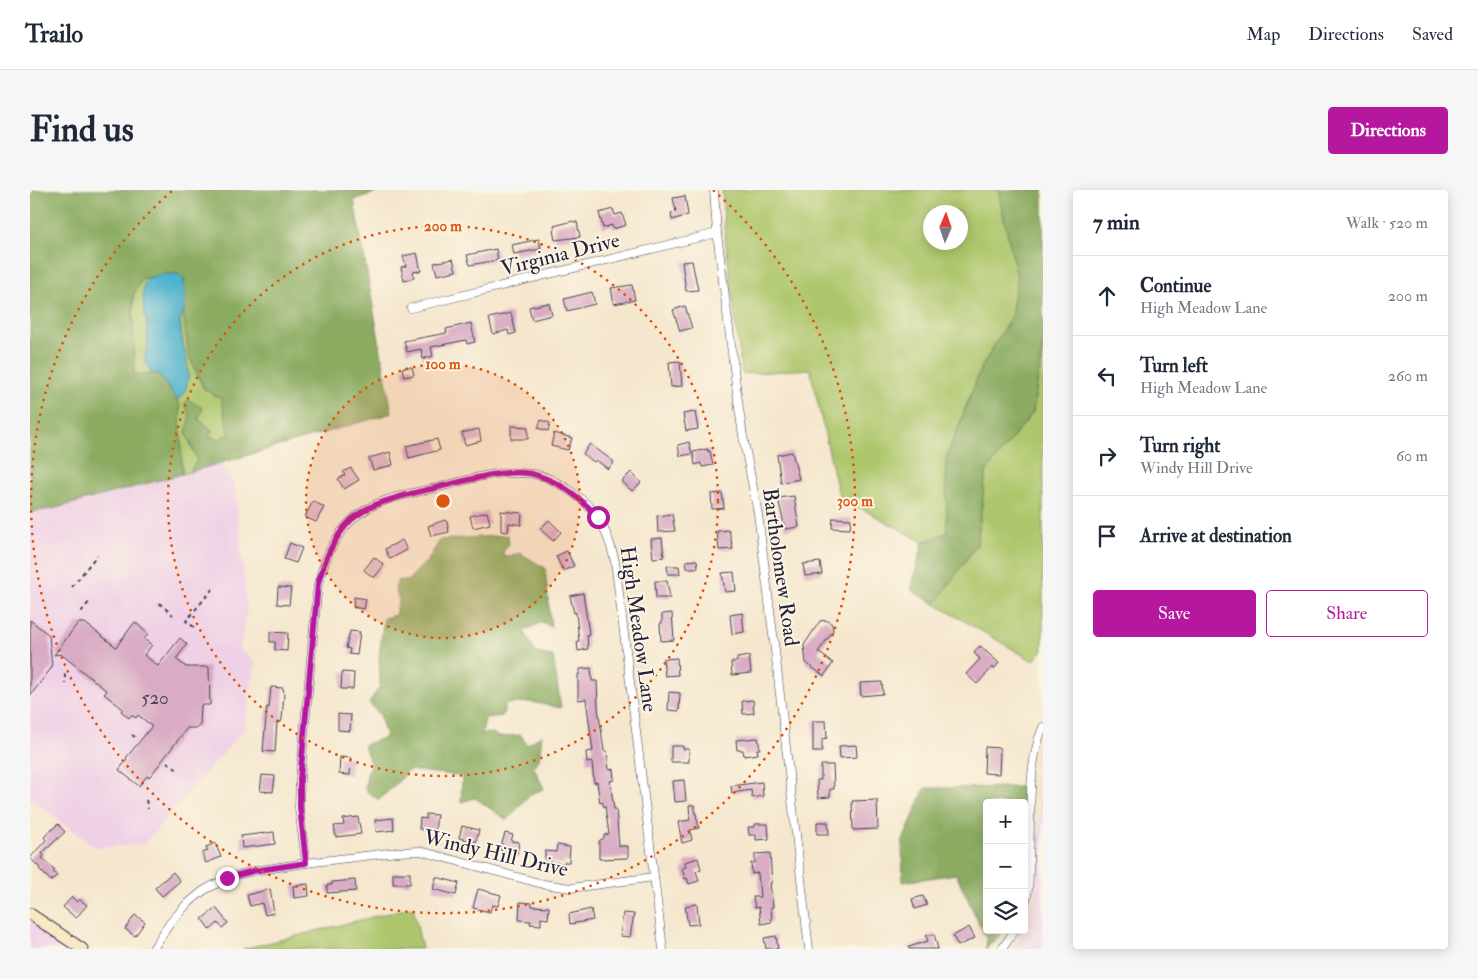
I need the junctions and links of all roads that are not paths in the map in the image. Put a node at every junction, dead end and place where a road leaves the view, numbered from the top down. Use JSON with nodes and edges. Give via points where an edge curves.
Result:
{"nodes":[{"id":1,"x":714,"y":190,"type":"edge"},
{"id":2,"x":717,"y":233,"type":"junction"},
{"id":3,"x":411,"y":308,"type":"dead end"},
{"id":4,"x":1043,"y":727,"type":"edge"},
{"id":5,"x":306,"y":863,"type":"junction"},
{"id":6,"x":654,"y":878,"type":"junction"},
{"id":7,"x":1027,"y":889,"type":"edge"},
{"id":8,"x":30,"y":914,"type":"edge"},
{"id":9,"x":1012,"y":934,"type":"edge"},
{"id":10,"x":82,"y":949,"type":"edge"},
{"id":11,"x":153,"y":949,"type":"edge"},
{"id":12,"x":663,"y":949,"type":"edge"},
{"id":13,"x":809,"y":949,"type":"edge"},
{"id":14,"x":1002,"y":949,"type":"edge"}],
"edges":[{"from":1,"to":2,"type":"street","name":"Bartholomew Road"},
{"from":2,"to":3,"type":"street","name":"Virginia Drive"},
{"from":2,"to":13,"type":"street","name":"Bartholomew Road","via":[[743,436],[758,514]]},
{"from":4,"to":7,"type":"street","via":[[1036,744],[1033,766]]},
{"from":5,"to":6,"type":"street","name":"Windy Hill Drive","via":[[420,851],[543,884],[571,888]]},
{"from":5,"to":6,"type":"street","name":"High Meadow Lane","via":[[300,779],[318,583],[335,540],[352,520],[371,506],[404,495],[488,476],[535,474],[580,498],[598,517],[609,539],[615,561]]},
{"from":5,"to":11,"type":"street","name":"Windy Hill Drive","via":[[253,871],[227,878],[203,890],[170,923]]},
{"from":6,"to":12,"type":"street","name":"High Meadow Lane"},
{"from":8,"to":10,"type":"main road"},
{"from":9,"to":14,"type":"street"}]}
